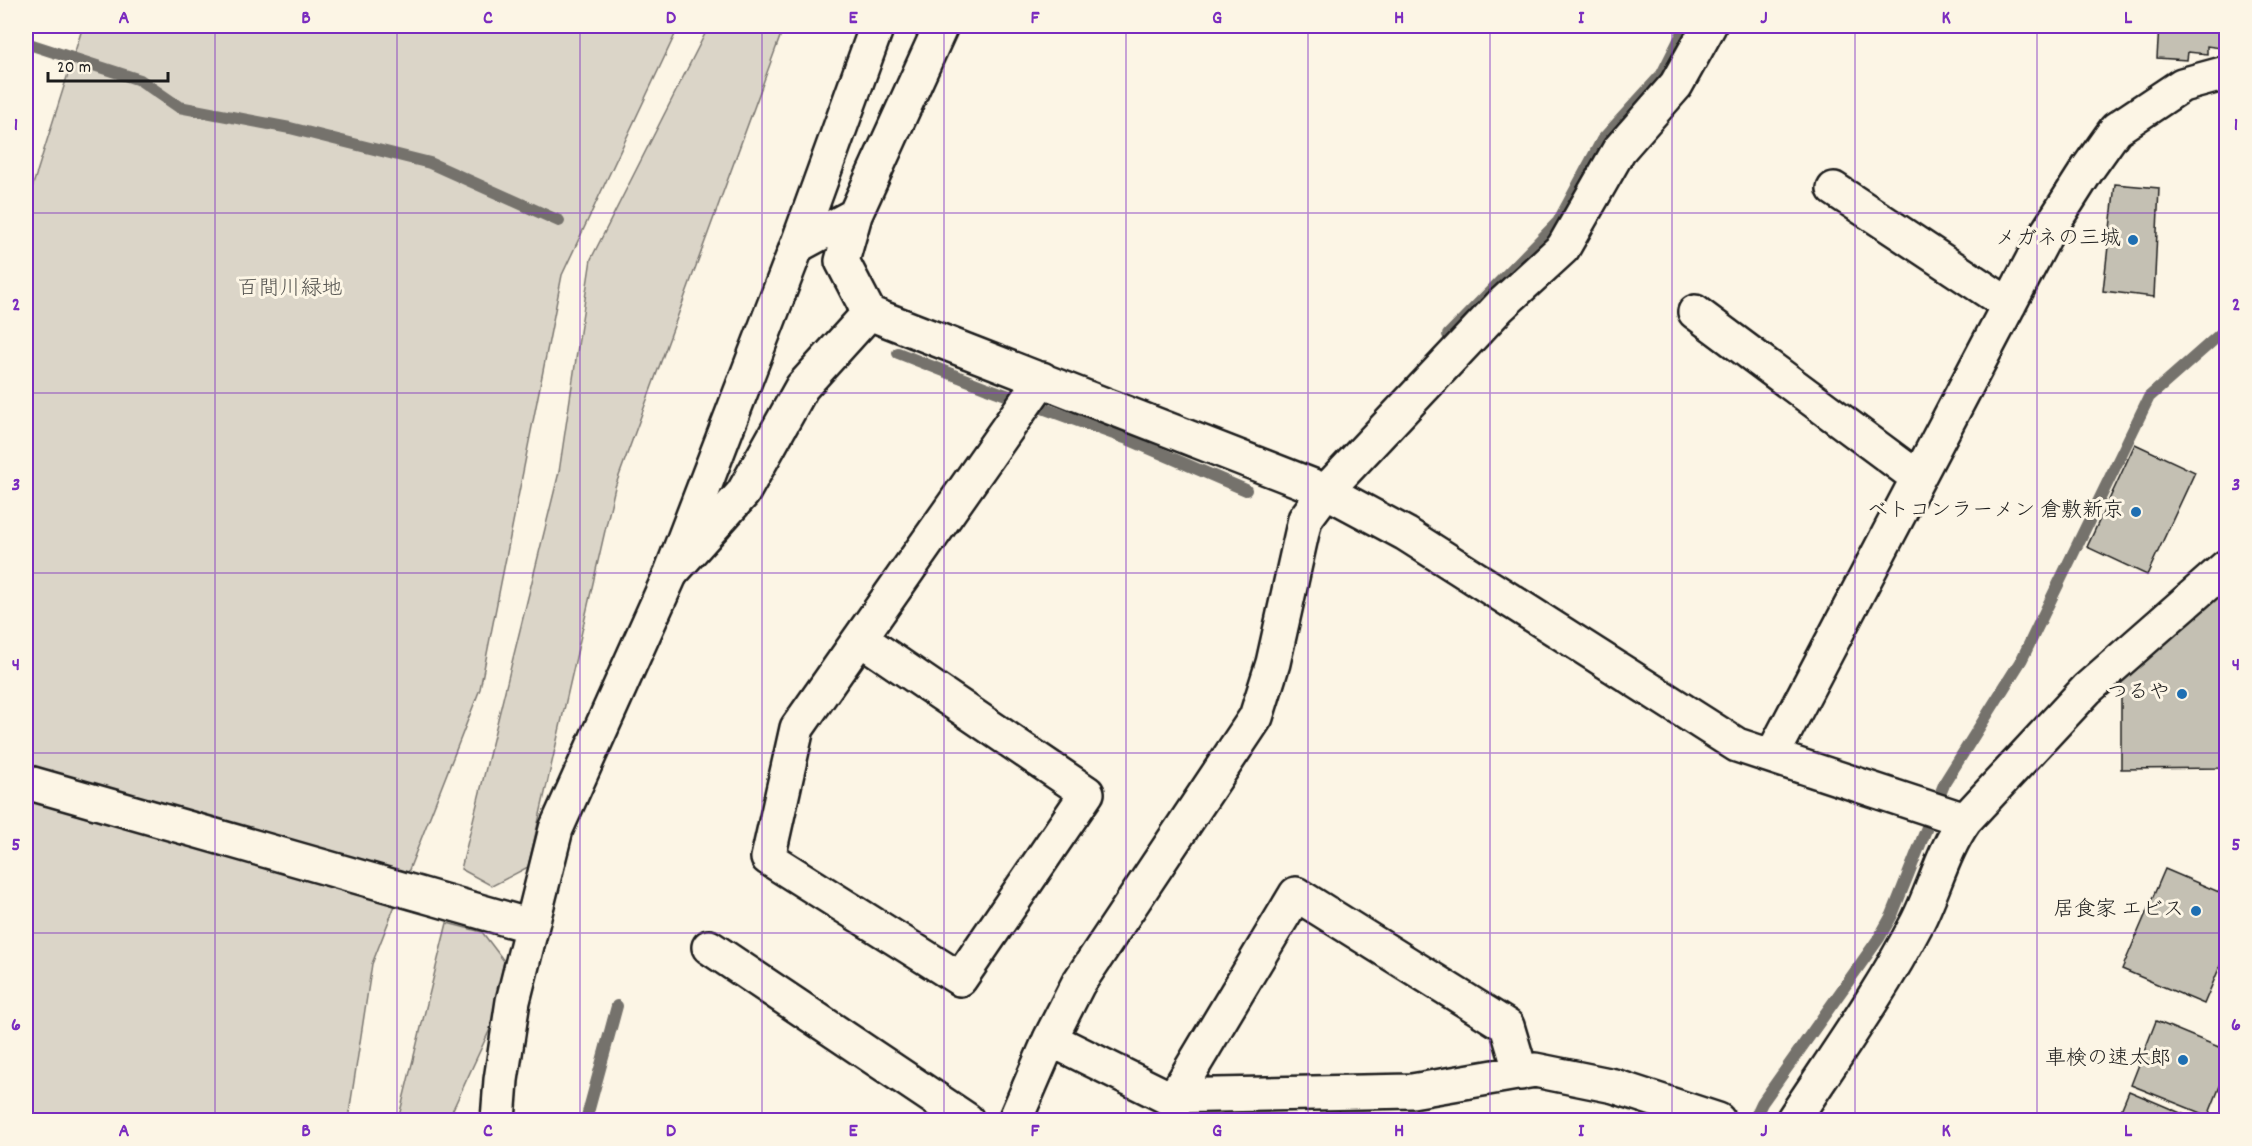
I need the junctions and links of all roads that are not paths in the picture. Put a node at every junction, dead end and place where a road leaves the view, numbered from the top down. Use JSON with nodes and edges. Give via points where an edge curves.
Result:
{"nodes":[{"id":1,"x":877,"y":26,"type":"edge"},
{"id":2,"x":941,"y":26,"type":"edge"},
{"id":3,"x":1710,"y":26,"type":"edge"},
{"id":4,"x":2226,"y":73,"type":"edge"},
{"id":5,"x":1834,"y":189,"type":"dead end"},
{"id":6,"x":855,"y":215,"type":"junction"},
{"id":7,"x":797,"y":246,"type":"junction"},
{"id":8,"x":2009,"y":304,"type":"junction"},
{"id":9,"x":1695,"y":312,"type":"dead end"},
{"id":10,"x":869,"y":313,"type":"junction"},
{"id":11,"x":1030,"y":396,"type":"junction"},
{"id":12,"x":1918,"y":478,"type":"junction"},
{"id":13,"x":1326,"y":491,"type":"junction"},
{"id":14,"x":2226,"y":567,"type":"edge"},
{"id":15,"x":671,"y":573,"type":"junction"},
{"id":16,"x":861,"y":639,"type":"junction"},
{"id":17,"x":1772,"y":756,"type":"junction"},
{"id":18,"x":26,"y":782,"type":"edge"},
{"id":19,"x":1944,"y":813,"type":"junction"},
{"id":20,"x":517,"y":922,"type":"junction"},
{"id":21,"x":710,"y":946,"type":"dead end"},
{"id":22,"x":1050,"y":1039,"type":"junction"},
{"id":23,"x":1521,"y":1072,"type":"junction"},
{"id":24,"x":1175,"y":1096,"type":"junction"},
{"id":25,"x":498,"y":1120,"type":"edge"},
{"id":26,"x":967,"y":1120,"type":"edge"},
{"id":27,"x":1015,"y":1120,"type":"edge"},
{"id":28,"x":1718,"y":1120,"type":"edge"},
{"id":29,"x":1793,"y":1120,"type":"edge"}],
"edges":[{"from":1,"to":7,"type":"street"},
{"from":2,"to":6,"type":"street"},
{"from":3,"to":13,"type":"street","via":[[1676,85],[1619,150],[1563,248],[1500,306]]},
{"from":4,"to":8,"type":"street","via":[[2182,85],[2116,129],[2045,236]]},
{"from":5,"to":8,"type":"street"},
{"from":6,"to":7,"type":"street"},
{"from":6,"to":10,"type":"street","via":[[842,261]]},
{"from":7,"to":15,"type":"street"},
{"from":8,"to":12,"type":"street"},
{"from":9,"to":12,"type":"street"},
{"from":10,"to":11,"type":"street"},
{"from":10,"to":15,"type":"street","via":[[802,387],[743,493]]},
{"from":11,"to":13,"type":"street"},
{"from":11,"to":16,"type":"street"},
{"from":12,"to":17,"type":"street"},
{"from":13,"to":17,"type":"street","via":[[1406,534],[1737,746]]},
{"from":13,"to":22,"type":"street","via":[[1305,519],[1274,663],[1256,717],[1078,984]]},
{"from":14,"to":19,"type":"street"},
{"from":15,"to":20,"type":"street"},
{"from":16,"to":16,"type":"street","via":[[797,728],[768,858],[960,980],[1087,793]]},
{"from":17,"to":19,"type":"street"},
{"from":18,"to":20,"type":"street"},
{"from":19,"to":29,"type":"street","via":[[1952,838],[1917,922]]},
{"from":20,"to":25,"type":"street","via":[[513,1000]]},
{"from":21,"to":26,"type":"street"},
{"from":22,"to":24,"type":"street","via":[[1166,1096]]},
{"from":22,"to":27,"type":"street"},
{"from":23,"to":24,"type":"street","via":[[1412,1091]]},
{"from":23,"to":24,"type":"street","via":[[1507,1026],[1296,894]]},
{"from":23,"to":28,"type":"street","via":[[1535,1070],[1614,1086]]}]}
